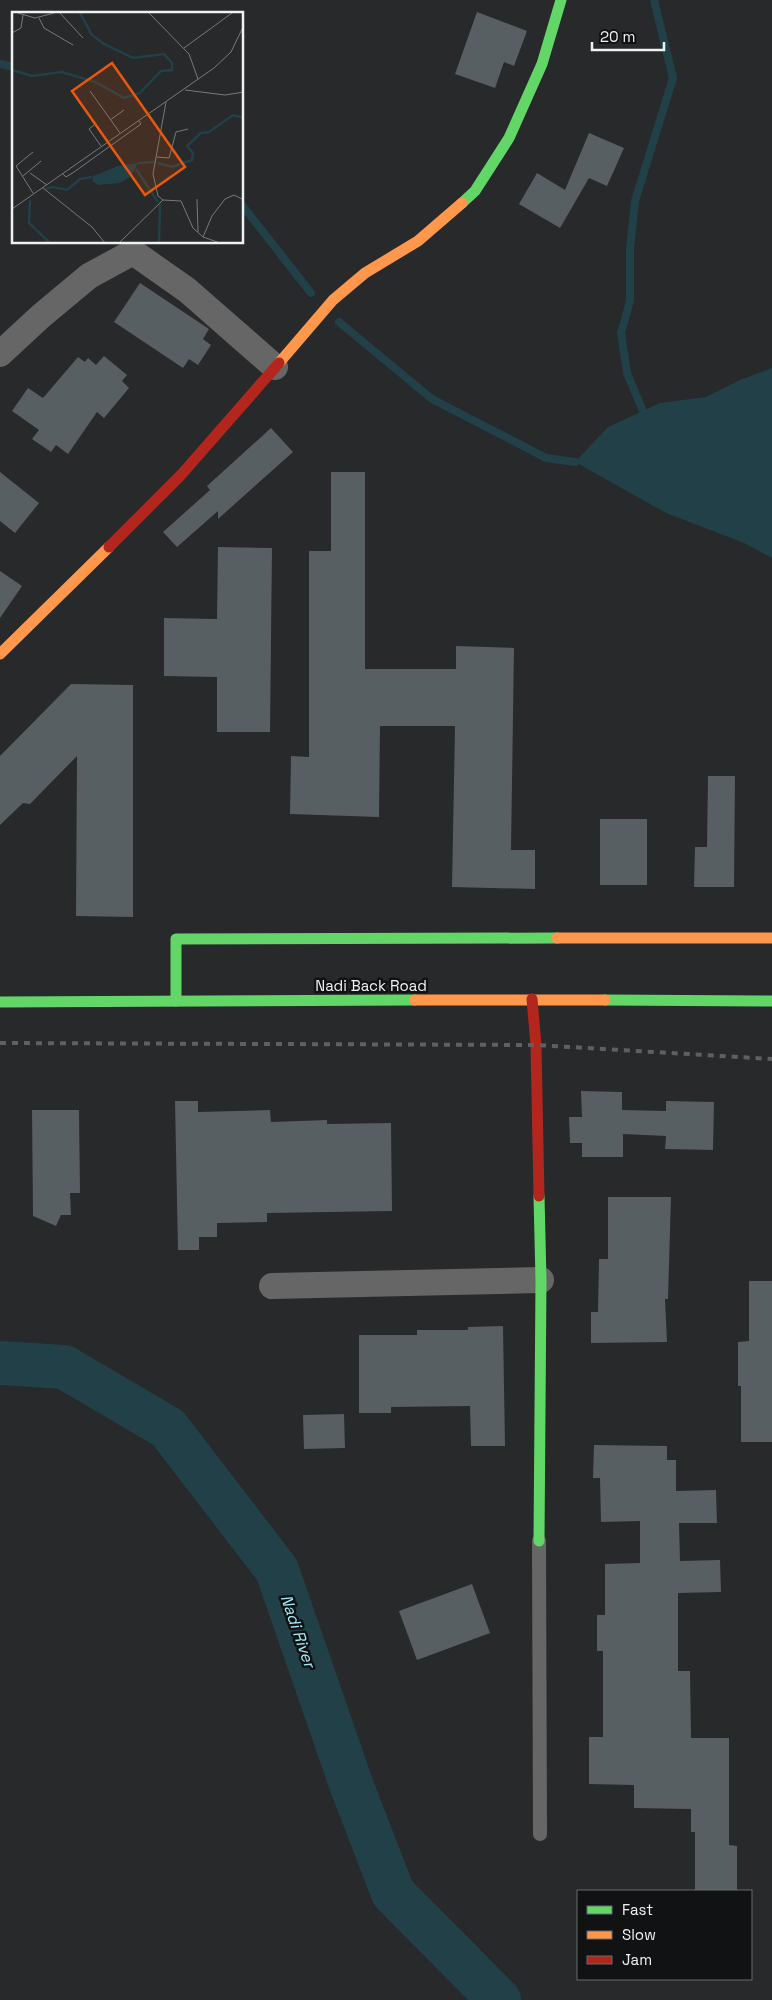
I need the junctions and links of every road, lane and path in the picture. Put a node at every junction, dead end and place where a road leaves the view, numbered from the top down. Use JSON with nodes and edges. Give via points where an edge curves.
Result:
{"nodes":[{"id":1,"x":561,"y":0,"type":"edge"},
{"id":2,"x":0,"y":354,"type":"edge"},
{"id":3,"x":275,"y":367,"type":"junction"},
{"id":4,"x":0,"y":654,"type":"edge"},
{"id":5,"x":772,"y":938,"type":"edge"},
{"id":6,"x":532,"y":999,"type":"junction"},
{"id":7,"x":176,"y":1001,"type":"junction"},
{"id":8,"x":0,"y":1002,"type":"edge"},
{"id":9,"x":772,"y":1002,"type":"edge"},
{"id":10,"x":541,"y":1280,"type":"junction"},
{"id":11,"x":272,"y":1286,"type":"dead end"},
{"id":12,"x":540,"y":1541,"type":"joint"},
{"id":13,"x":540,"y":1834,"type":"dead end"}],
"edges":[{"from":1,"to":3,"type":"main road","via":[[542,64],[509,138],[476,191],[418,241],[365,273],[333,300]]},
{"from":2,"to":3,"type":"street","via":[[89,276],[133,252],[187,290]]},
{"from":3,"to":4,"type":"main road","via":[[181,475]]},
{"from":5,"to":7,"type":"main road","via":[[176,939]]},
{"from":6,"to":7,"type":"main road","name":"Nadi Back Road"},
{"from":6,"to":9,"type":"main road","name":"Nadi Back Road"},
{"from":6,"to":10,"type":"main road","via":[[536,1045]]},
{"from":7,"to":8,"type":"main road","name":"Nadi Back Road"},
{"from":10,"to":11,"type":"street"},
{"from":10,"to":12,"type":"main road"},
{"from":12,"to":13,"type":"lane"}]}
